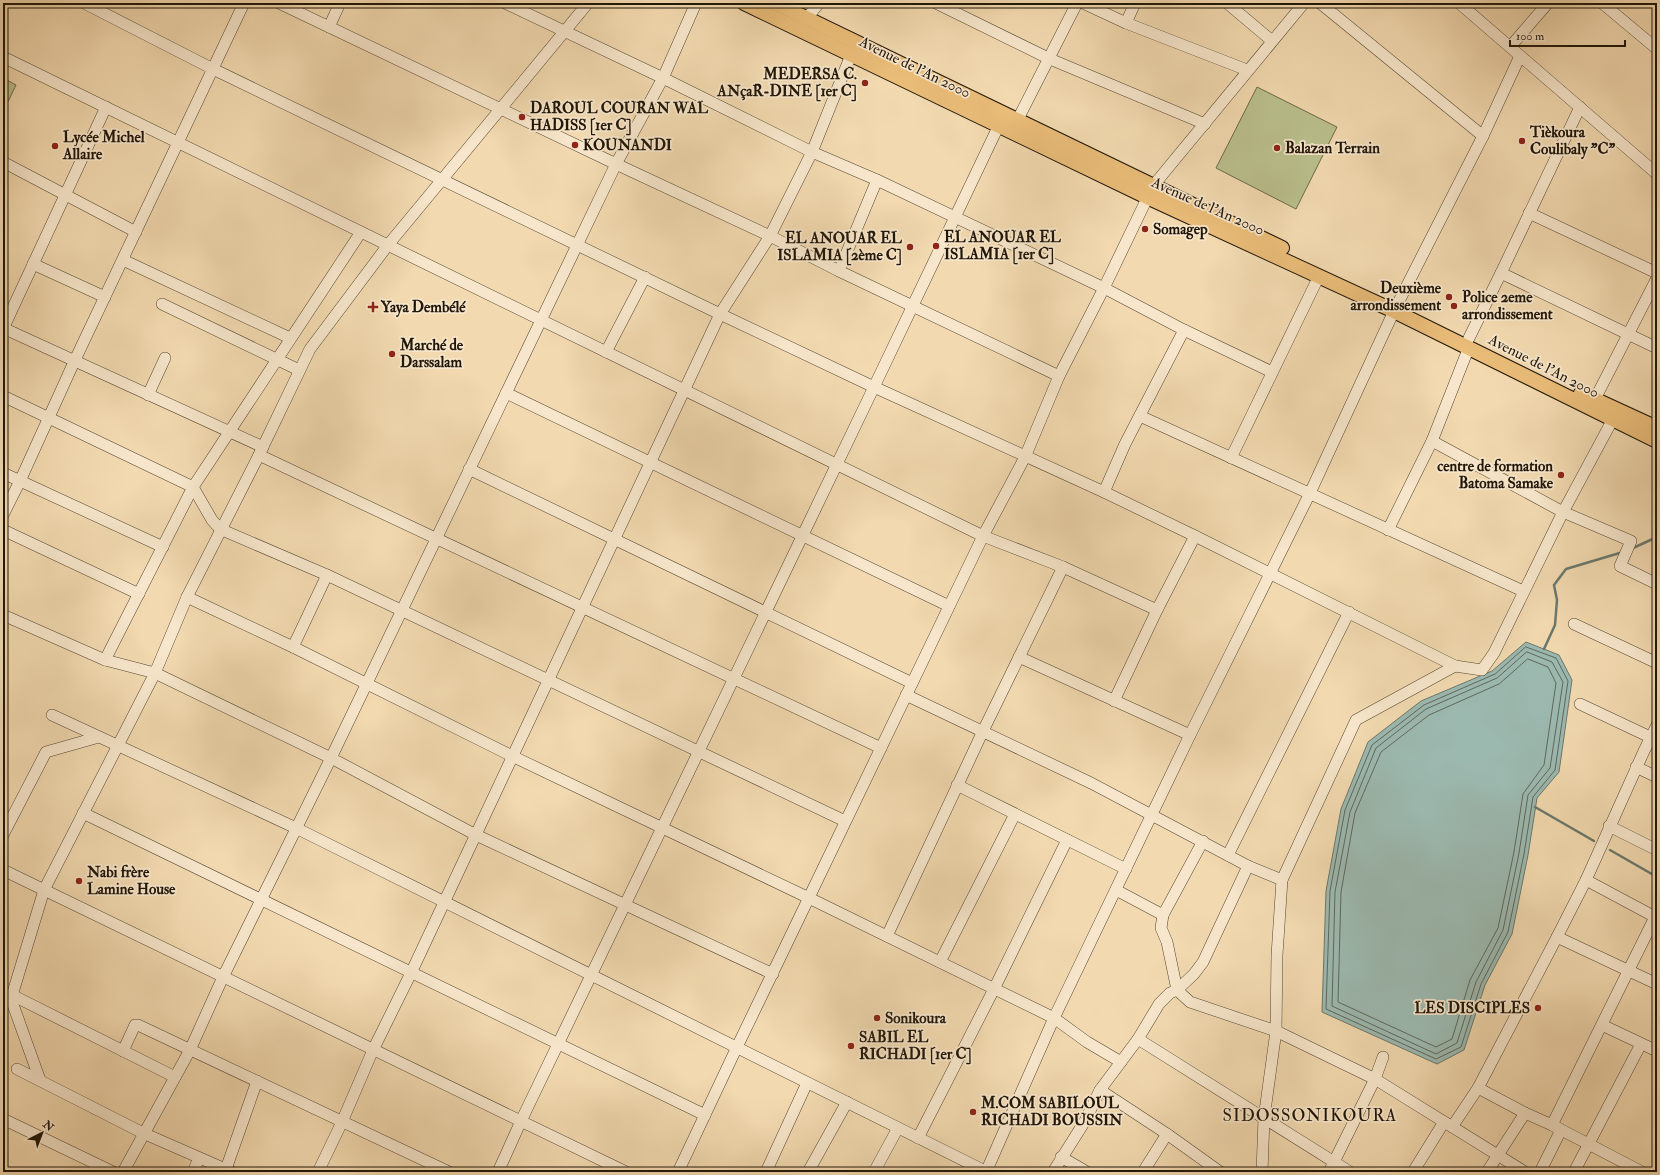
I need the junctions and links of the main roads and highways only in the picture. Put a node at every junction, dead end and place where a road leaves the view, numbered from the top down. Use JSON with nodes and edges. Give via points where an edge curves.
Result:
{"nodes":[{"id":1,"x":744,"y":3,"type":"edge"},
{"id":2,"x":775,"y":3,"type":"edge"},
{"id":3,"x":1150,"y":192,"type":"junction"},
{"id":4,"x":1396,"y":308,"type":"junction"},
{"id":5,"x":1469,"y":342,"type":"junction"},
{"id":6,"x":1657,"y":428,"type":"edge"},
{"id":7,"x":1657,"y":441,"type":"edge"}],
"edges":[{"from":1,"to":3,"type":"main road","name":"Avenue de l'An 2000","via":[[999,125]]},
{"from":2,"to":3,"type":"main road","name":"Avenue de l'An 2000","via":[[1017,121]]},
{"from":3,"to":4,"type":"main road","name":"Avenue de l'An 2000"},
{"from":3,"to":4,"type":"main road","name":"Avenue de l'An 2000","via":[[1319,276]]},
{"from":4,"to":5,"type":"main road","name":"Avenue de l'An 2000"},
{"from":5,"to":6,"type":"main road","name":"Avenue de l'An 2000"},
{"from":5,"to":7,"type":"main road","name":"Avenue de l'An 2000"}]}
